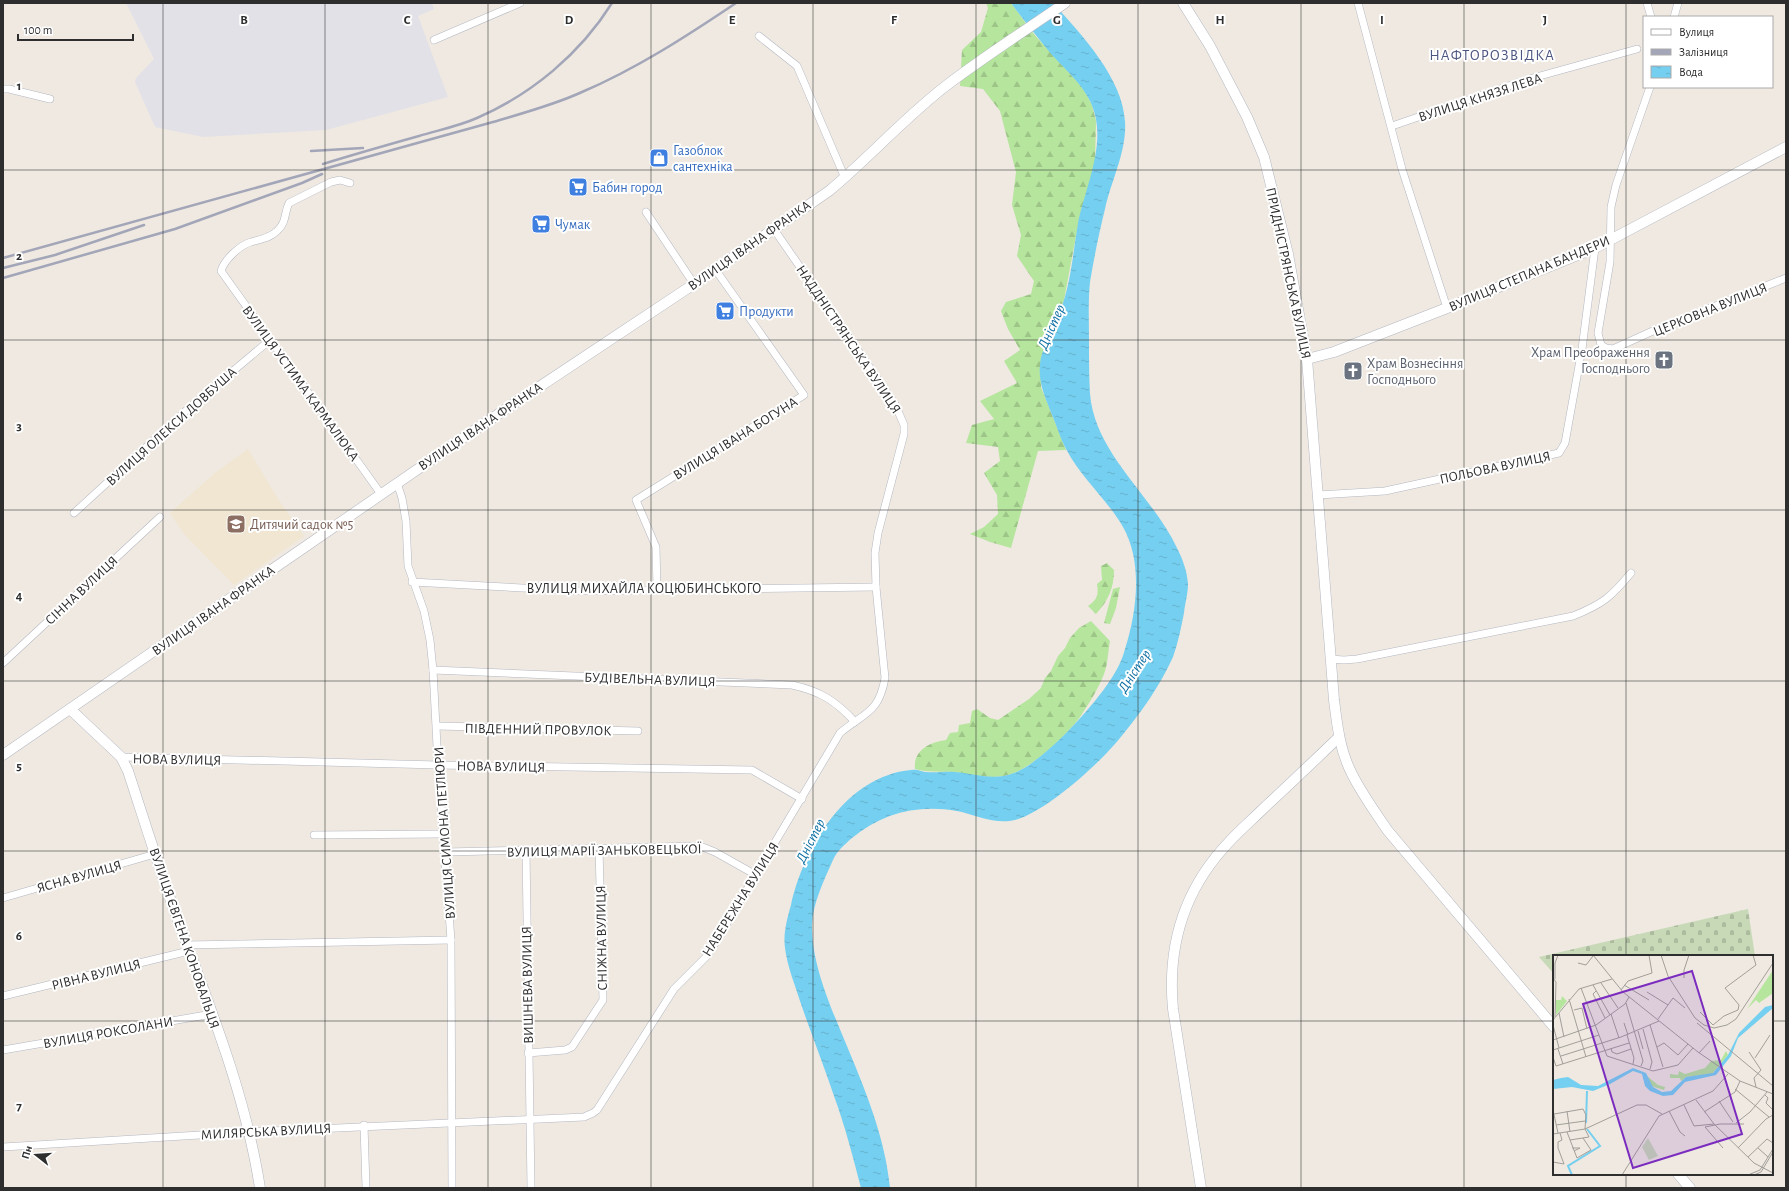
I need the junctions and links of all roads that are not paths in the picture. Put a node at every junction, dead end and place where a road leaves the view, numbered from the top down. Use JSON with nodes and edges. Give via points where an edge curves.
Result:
{"nodes":[{"id":1,"x":520,"y":3,"type":"edge"},
{"id":2,"x":1065,"y":3,"type":"edge"},
{"id":3,"x":1183,"y":3,"type":"edge"},
{"id":4,"x":1358,"y":3,"type":"edge"},
{"id":5,"x":1647,"y":3,"type":"edge"},
{"id":6,"x":1678,"y":3,"type":"edge"},
{"id":7,"x":1651,"y":16,"type":"edge"},
{"id":8,"x":1674,"y":16,"type":"edge"},
{"id":9,"x":759,"y":36,"type":"dead end"},
{"id":10,"x":434,"y":40,"type":"dead end"},
{"id":11,"x":1637,"y":49,"type":"dead end"},
{"id":12,"x":1650,"y":88,"type":"edge"},
{"id":13,"x":3,"y":89,"type":"edge"},
{"id":14,"x":50,"y":99,"type":"dead end"},
{"id":15,"x":1392,"y":126,"type":"junction"},
{"id":16,"x":1786,"y":147,"type":"edge"},
{"id":17,"x":844,"y":178,"type":"junction"},
{"id":18,"x":350,"y":183,"type":"dead end"},
{"id":19,"x":646,"y":212,"type":"dead end"},
{"id":20,"x":773,"y":228,"type":"junction"},
{"id":21,"x":1610,"y":240,"type":"junction"},
{"id":22,"x":1595,"y":248,"type":"junction"},
{"id":23,"x":715,"y":268,"type":"junction"},
{"id":24,"x":1786,"y":278,"type":"edge"},
{"id":25,"x":694,"y":284,"type":"junction"},
{"id":26,"x":1447,"y":308,"type":"junction"},
{"id":27,"x":270,"y":340,"type":"junction"},
{"id":28,"x":1307,"y":359,"type":"junction"},
{"id":29,"x":397,"y":483,"type":"junction"},
{"id":30,"x":381,"y":494,"type":"junction"},
{"id":31,"x":1318,"y":495,"type":"junction"},
{"id":32,"x":74,"y":513,"type":"dead end"},
{"id":33,"x":160,"y":517,"type":"dead end"},
{"id":34,"x":1631,"y":573,"type":"dead end"},
{"id":35,"x":412,"y":582,"type":"junction"},
{"id":36,"x":876,"y":587,"type":"junction"},
{"id":37,"x":657,"y":590,"type":"junction"},
{"id":38,"x":1330,"y":658,"type":"junction"},
{"id":39,"x":3,"y":663,"type":"edge"},
{"id":40,"x":433,"y":670,"type":"junction"},
{"id":41,"x":70,"y":709,"type":"junction"},
{"id":42,"x":869,"y":713,"type":"joint"},
{"id":43,"x":855,"y":722,"type":"junction"},
{"id":44,"x":437,"y":726,"type":"junction"},
{"id":45,"x":638,"y":731,"type":"dead end"},
{"id":46,"x":1339,"y":737,"type":"junction"},
{"id":47,"x":3,"y":755,"type":"edge"},
{"id":48,"x":121,"y":757,"type":"junction"},
{"id":49,"x":438,"y":765,"type":"junction"},
{"id":50,"x":802,"y":799,"type":"junction"},
{"id":51,"x":443,"y":834,"type":"junction"},
{"id":52,"x":314,"y":835,"type":"dead end"},
{"id":53,"x":599,"y":848,"type":"junction"},
{"id":54,"x":526,"y":850,"type":"junction"},
{"id":55,"x":446,"y":852,"type":"junction"},
{"id":56,"x":155,"y":854,"type":"junction"},
{"id":57,"x":756,"y":875,"type":"junction"},
{"id":58,"x":3,"y":898,"type":"edge"},
{"id":59,"x":451,"y":940,"type":"junction"},
{"id":60,"x":188,"y":948,"type":"junction"},
{"id":61,"x":3,"y":996,"type":"edge"},
{"id":62,"x":212,"y":1014,"type":"junction"},
{"id":63,"x":1553,"y":1026,"type":"edge"},
{"id":64,"x":3,"y":1050,"type":"edge"},
{"id":65,"x":528,"y":1053,"type":"junction"},
{"id":66,"x":529,"y":1120,"type":"junction"},
{"id":67,"x":451,"y":1123,"type":"junction"},
{"id":68,"x":364,"y":1126,"type":"junction"},
{"id":69,"x":249,"y":1132,"type":"junction"},
{"id":70,"x":3,"y":1147,"type":"edge"},
{"id":71,"x":1679,"y":1175,"type":"edge"},
{"id":72,"x":260,"y":1188,"type":"edge"},
{"id":73,"x":366,"y":1188,"type":"edge"},
{"id":74,"x":452,"y":1188,"type":"edge"},
{"id":75,"x":531,"y":1188,"type":"edge"},
{"id":76,"x":1201,"y":1188,"type":"edge"},
{"id":77,"x":1690,"y":1188,"type":"edge"}],
"edges":[{"from":1,"to":10,"type":"street"},
{"from":2,"to":17,"type":"main road","name":"ВУЛИЦЯ ІВАНА ФРАНКА","via":[[947,85]]},
{"from":3,"to":28,"type":"main road","name":"ПРИДНІСТРЯНСЬКА ВУЛИЦЯ","via":[[1210,46],[1247,117],[1264,157],[1288,254]]},
{"from":4,"to":15,"type":"street"},
{"from":5,"to":7,"type":"street"},
{"from":6,"to":8,"type":"street"},
{"from":9,"to":17,"type":"street","via":[[797,66]]},
{"from":11,"to":15,"type":"street","name":"ВУЛИЦЯ КНЯЗЯ ЛЕВА","via":[[1529,79]]},
{"from":12,"to":21,"type":"street","via":[[1616,185],[1611,207]]},
{"from":13,"to":14,"type":"street"},
{"from":15,"to":26,"type":"street","via":[[1402,169]]},
{"from":16,"to":21,"type":"main road","name":"ВУЛИЦЯ СТЕПАНА БАНДЕРИ"},
{"from":17,"to":20,"type":"main road","name":"ВУЛИЦЯ ІВАНА ФРАНКА"},
{"from":18,"to":27,"type":"street","name":"ВУЛИЦЯ УСТИМА КАРМАЛЮКА","via":[[340,180],[331,182],[289,204],[286,218],[279,230],[271,236],[249,242],[223,265],[221,271]]},
{"from":19,"to":25,"type":"street"},
{"from":20,"to":23,"type":"main road","name":"ВУЛИЦЯ ІВАНА ФРАНКА"},
{"from":20,"to":36,"type":"street","name":"НАДДНІСТРЯНСЬКА ВУЛИЦЯ","via":[[895,404],[904,425],[904,434],[878,533],[875,553]]},
{"from":21,"to":22,"type":"main road","name":"ВУЛИЦЯ СТЕПАНА БАНДЕРИ"},
{"from":21,"to":24,"type":"street","name":"ЦЕРКОВНА ВУЛИЦЯ","via":[[1610,262],[1598,333],[1601,345],[1606,348],[1613,349]]},
{"from":22,"to":26,"type":"main road","name":"ВУЛИЦЯ СТЕПАНА БАНДЕРИ"},
{"from":22,"to":31,"type":"street","name":"ПОЛЬОВА ВУЛИЦЯ","via":[[1565,443],[1559,454],[1385,491]]},
{"from":23,"to":25,"type":"main road","name":"ВУЛИЦЯ ІВАНА ФРАНКА"},
{"from":23,"to":37,"type":"street","name":"ВУЛИЦЯ ІВАНА БОГУНА","via":[[804,395],[636,500],[656,547]]},
{"from":25,"to":29,"type":"main road","name":"ВУЛИЦЯ ІВАНА ФРАНКА"},
{"from":26,"to":28,"type":"main road","name":"ВУЛИЦЯ СТЕПАНА БАНДЕРИ","via":[[1334,352]]},
{"from":27,"to":30,"type":"street","name":"ВУЛИЦЯ УСТИМА КАРМАЛЮКА"},
{"from":27,"to":32,"type":"street","name":"ВУЛИЦЯ ОЛЕКСИ ДОВБУША","via":[[190,406]]},
{"from":28,"to":31,"type":"main road","name":"ПРИДНІСТРЯНСЬКА ВУЛИЦЯ"},
{"from":29,"to":30,"type":"main road","name":"ВУЛИЦЯ ІВАНА ФРАНКА"},
{"from":29,"to":35,"type":"street","name":"ВУЛИЦЯ СИМОНА ПЕТЛЮРИ","via":[[406,521],[408,566]]},
{"from":30,"to":41,"type":"main road","name":"ВУЛИЦЯ ІВАНА ФРАНКА"},
{"from":31,"to":38,"type":"main road","name":"ПРИДНІСТРЯНСЬКА ВУЛИЦЯ"},
{"from":33,"to":39,"type":"street","name":"СІННА ВУЛИЦЯ"},
{"from":34,"to":38,"type":"street","via":[[1613,594],[1573,616],[1357,659]]},
{"from":35,"to":37,"type":"street","name":"ВУЛИЦЯ МИХАЙЛА КОЦЮБИНСЬКОГО","via":[[580,591]]},
{"from":35,"to":40,"type":"street","name":"ВУЛИЦЯ СИМОНА ПЕТЛЮРИ","via":[[424,612]]},
{"from":36,"to":37,"type":"street","name":"ВУЛИЦЯ МИХАЙЛА КОЦЮБИНСЬКОГО"},
{"from":36,"to":42,"type":"street","name":"НАДДНІСТРЯНСЬКА ВУЛИЦЯ","via":[[885,678],[883,692]]},
{"from":38,"to":46,"type":"main road","name":"ПРИДНІСТРЯНСЬКА ВУЛИЦЯ"},
{"from":40,"to":43,"type":"street","name":"БУДІВЕЛЬНА ВУЛИЦЯ","via":[[792,685],[807,688],[832,700]]},
{"from":40,"to":44,"type":"street","name":"ВУЛИЦЯ СИМОНА ПЕТЛЮРИ"},
{"from":41,"to":47,"type":"main road","name":"ВУЛИЦЯ ІВАНА ФРАНКА"},
{"from":41,"to":48,"type":"main road","name":"ВУЛИЦЯ ЄВГЕНА КОНОВАЛЬЦЯ"},
{"from":42,"to":43,"type":"street","name":"НАБЕРЕЖНА ВУЛИЦЯ"},
{"from":43,"to":50,"type":"street","name":"НАБЕРЕЖНА ВУЛИЦЯ","via":[[840,733]]},
{"from":44,"to":45,"type":"street","name":"ПІВДЕННИЙ ПРОВУЛОК"},
{"from":44,"to":49,"type":"street","name":"ВУЛИЦЯ СИМОНА ПЕТЛЮРИ"},
{"from":46,"to":63,"type":"main road","name":"ПРИДНІСТРЯНСЬКА ВУЛИЦЯ","via":[[1351,773],[1388,831]]},
{"from":46,"to":76,"type":"main road","via":[[1228,842],[1192,893],[1176,934],[1170,983],[1172,1009]]},
{"from":48,"to":49,"type":"street","name":"НОВА ВУЛИЦЯ"},
{"from":48,"to":56,"type":"main road","name":"ВУЛИЦЯ ЄВГЕНА КОНОВАЛЬЦЯ"},
{"from":49,"to":50,"type":"street","name":"НОВА ВУЛИЦЯ","via":[[752,770]]},
{"from":49,"to":51,"type":"street","name":"ВУЛИЦЯ СИМОНА ПЕТЛЮРИ"},
{"from":50,"to":57,"type":"street","name":"НАБЕРЕЖНА ВУЛИЦЯ"},
{"from":51,"to":52,"type":"street"},
{"from":51,"to":55,"type":"street","name":"ВУЛИЦЯ СИМОНА ПЕТЛЮРИ"},
{"from":53,"to":54,"type":"street","name":"ВУЛИЦЯ МАРІЇ ЗАНЬКОВЕЦЬКОЇ"},
{"from":53,"to":57,"type":"street","name":"ВУЛИЦЯ МАРІЇ ЗАНЬКОВЕЦЬКОЇ","via":[[700,846]]},
{"from":53,"to":65,"type":"street","name":"СНІЖНА ВУЛИЦЯ","via":[[603,1000],[572,1047],[565,1050]]},
{"from":54,"to":55,"type":"street","name":"ВУЛИЦЯ МАРІЇ ЗАНЬКОВЕЦЬКОЇ"},
{"from":54,"to":65,"type":"street","name":"ВИШНЕВА ВУЛИЦЯ"},
{"from":55,"to":59,"type":"street","name":"ВУЛИЦЯ СИМОНА ПЕТЛЮРИ"},
{"from":56,"to":58,"type":"street","name":"ЯСНА ВУЛИЦЯ"},
{"from":56,"to":60,"type":"main road","name":"ВУЛИЦЯ ЄВГЕНА КОНОВАЛЬЦЯ"},
{"from":57,"to":66,"type":"street","name":"НАБЕРЕЖНА ВУЛИЦЯ","via":[[708,955],[674,990],[597,1110],[584,1116]]},
{"from":59,"to":60,"type":"street","name":"РІВНА ВУЛИЦЯ"},
{"from":59,"to":67,"type":"street","name":"ВУЛИЦЯ СИМОНА ПЕТЛЮРИ"},
{"from":60,"to":61,"type":"street","name":"РІВНА ВУЛИЦЯ"},
{"from":60,"to":62,"type":"main road","name":"ВУЛИЦЯ ЄВГЕНА КОНОВАЛЬЦЯ"},
{"from":62,"to":64,"type":"street","name":"ВУЛИЦЯ РОКСОЛАНИ"},
{"from":62,"to":69,"type":"main road","name":"ВУЛИЦЯ ЄВГЕНА КОНОВАЛЬЦЯ","via":[[237,1085]]},
{"from":65,"to":66,"type":"street","name":"ВИШНЕВА ВУЛИЦЯ"},
{"from":66,"to":67,"type":"street","name":"МИЛЯРСЬКА ВУЛИЦЯ"},
{"from":66,"to":75,"type":"street","name":"ВИШНЕВА ВУЛИЦЯ"},
{"from":67,"to":68,"type":"street","name":"МИЛЯРСЬКА ВУЛИЦЯ"},
{"from":67,"to":74,"type":"street","name":"ВУЛИЦЯ СИМОНА ПЕТЛЮРИ"},
{"from":68,"to":69,"type":"street","name":"МИЛЯРСЬКА ВУЛИЦЯ"},
{"from":68,"to":73,"type":"street"},
{"from":69,"to":70,"type":"street","name":"МИЛЯРСЬКА ВУЛИЦЯ"},
{"from":69,"to":72,"type":"main road","name":"ВУЛИЦЯ ЄВГЕНА КОНОВАЛЬЦЯ"},
{"from":71,"to":77,"type":"main road"}]}
